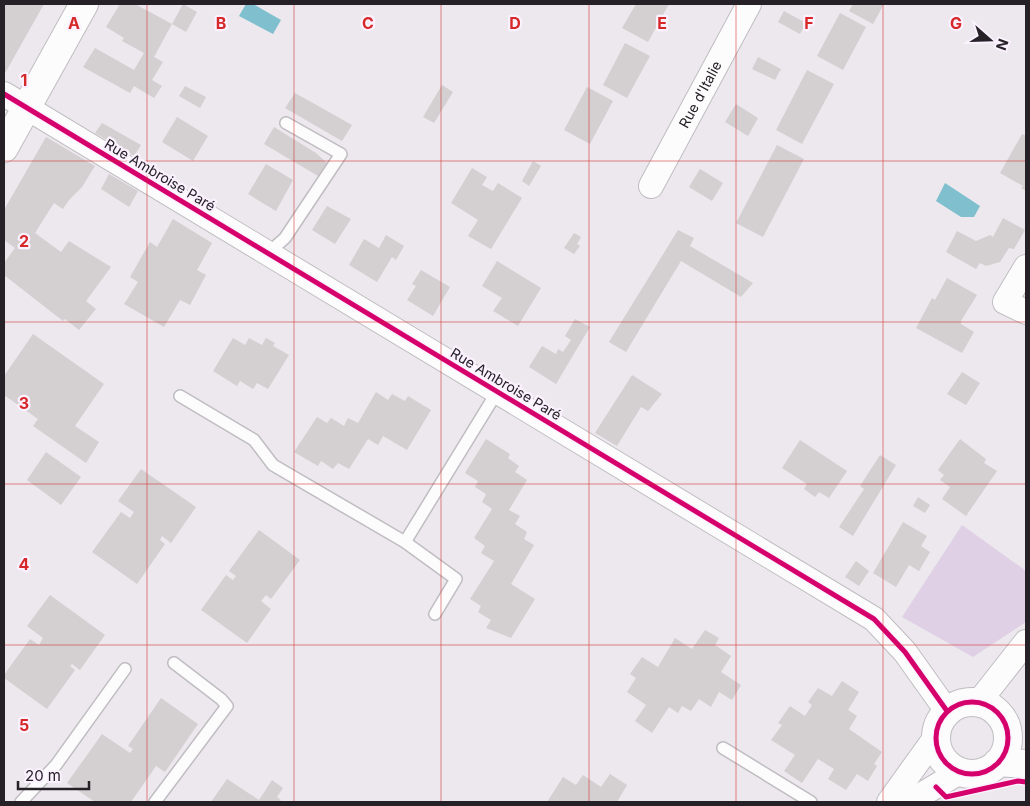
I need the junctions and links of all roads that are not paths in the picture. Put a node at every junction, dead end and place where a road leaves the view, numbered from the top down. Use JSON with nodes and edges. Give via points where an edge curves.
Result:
{"nodes":[{"id":1,"x":84,"y":4,"type":"edge"},
{"id":2,"x":749,"y":4,"type":"edge"},
{"id":3,"x":15,"y":100,"type":"edge"},
{"id":4,"x":286,"y":122,"type":"dead end"},
{"id":5,"x":4,"y":148,"type":"edge"},
{"id":6,"x":651,"y":186,"type":"dead end"},
{"id":7,"x":267,"y":254,"type":"junction"},
{"id":8,"x":1026,"y":267,"type":"edge"},
{"id":9,"x":1026,"y":312,"type":"edge"},
{"id":10,"x":498,"y":392,"type":"junction"},
{"id":11,"x":180,"y":396,"type":"dead end"},
{"id":12,"x":405,"y":542,"type":"junction"},
{"id":13,"x":435,"y":614,"type":"dead end"},
{"id":14,"x":1026,"y":642,"type":"edge"},
{"id":15,"x":174,"y":663,"type":"dead end"},
{"id":16,"x":125,"y":669,"type":"dead end"},
{"id":17,"x":978,"y":703,"type":"junction"},
{"id":18,"x":947,"y":711,"type":"junction"},
{"id":19,"x":1016,"y":730,"type":"edge"},
{"id":20,"x":936,"y":738,"type":"junction"},
{"id":21,"x":722,"y":748,"type":"dead end"},
{"id":22,"x":998,"y":762,"type":"junction"},
{"id":23,"x":1026,"y":764,"type":"edge"},
{"id":24,"x":960,"y":772,"type":"junction"},
{"id":25,"x":21,"y":802,"type":"edge"},
{"id":26,"x":155,"y":802,"type":"edge"},
{"id":27,"x":811,"y":802,"type":"edge"},
{"id":28,"x":889,"y":802,"type":"edge"},
{"id":29,"x":909,"y":802,"type":"edge"}],
"edges":[{"from":1,"to":3,"type":"street"},
{"from":2,"to":6,"type":"street","name":"Rue d'Italie"},
{"from":3,"to":5,"type":"street"},
{"from":3,"to":7,"type":"street","name":"Rue Ambroise Paré"},
{"from":4,"to":7,"type":"lane","via":[[340,154],[285,238]]},
{"from":7,"to":10,"type":"street","name":"Rue Ambroise Paré"},
{"from":8,"to":9,"type":"street","via":[[1005,302]]},
{"from":10,"to":12,"type":"lane"},
{"from":10,"to":18,"type":"street","name":"Rue Ambroise Paré","via":[[874,619],[905,652]]},
{"from":11,"to":12,"type":"lane","via":[[254,440],[273,465]]},
{"from":12,"to":13,"type":"lane","via":[[456,579]]},
{"from":14,"to":17,"type":"street"},
{"from":15,"to":26,"type":"lane","via":[[226,706]]},
{"from":16,"to":25,"type":"lane","via":[[56,766]]},
{"from":17,"to":18,"type":"street","via":[[960,704]]},
{"from":17,"to":19,"type":"street","via":[[993,709]]},
{"from":18,"to":20,"type":"street","via":[[938,725]]},
{"from":19,"to":22,"type":"street"},
{"from":20,"to":24,"type":"street","via":[[939,753],[949,766]]},
{"from":20,"to":28,"type":"street"},
{"from":21,"to":27,"type":"lane"},
{"from":22,"to":23,"type":"street"},
{"from":22,"to":24,"type":"street","via":[[983,772]]},
{"from":24,"to":29,"type":"street"}]}
